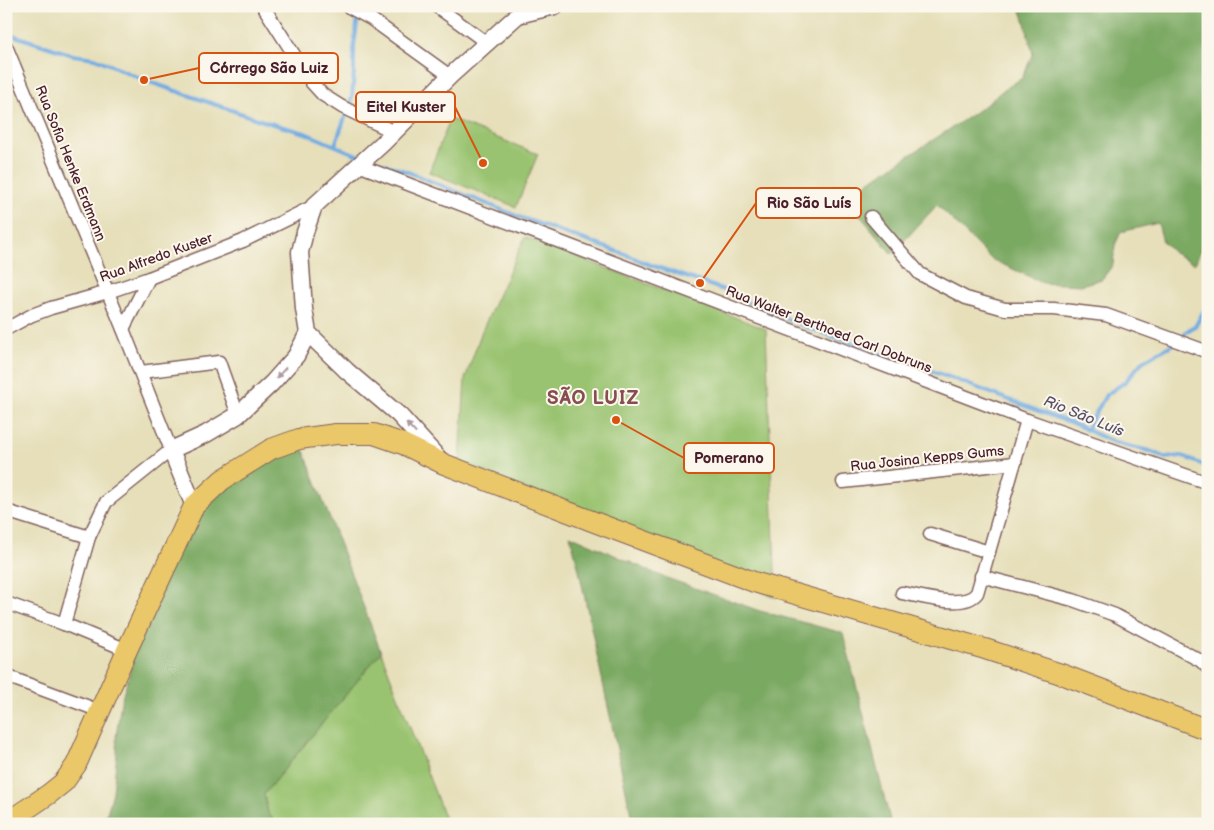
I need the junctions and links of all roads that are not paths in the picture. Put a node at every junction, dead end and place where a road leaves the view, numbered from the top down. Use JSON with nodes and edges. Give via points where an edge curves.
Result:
{"nodes":[{"id":1,"x":263,"y":6,"type":"edge"},
{"id":2,"x":347,"y":6,"type":"edge"},
{"id":3,"x":436,"y":6,"type":"edge"},
{"id":4,"x":555,"y":6,"type":"edge"},
{"id":5,"x":522,"y":11,"type":"edge"},
{"id":6,"x":487,"y":43,"type":"junction"},
{"id":7,"x":6,"y":46,"type":"edge"},
{"id":8,"x":450,"y":76,"type":"junction"},
{"id":9,"x":389,"y":137,"type":"junction"},
{"id":10,"x":360,"y":164,"type":"junction"},
{"id":11,"x":314,"y":206,"type":"junction"},
{"id":12,"x":871,"y":217,"type":"dead end"},
{"id":13,"x":150,"y":278,"type":"junction"},
{"id":14,"x":108,"y":292,"type":"junction"},
{"id":15,"x":6,"y":329,"type":"edge"},
{"id":16,"x":123,"y":329,"type":"junction"},
{"id":17,"x":308,"y":333,"type":"junction"},
{"id":18,"x":1208,"y":352,"type":"edge"},
{"id":19,"x":141,"y":372,"type":"junction"},
{"id":20,"x":238,"y":415,"type":"junction"},
{"id":21,"x":1027,"y":420,"type":"junction"},
{"id":22,"x":171,"y":450,"type":"junction"},
{"id":23,"x":1015,"y":463,"type":"junction"},
{"id":24,"x":444,"y":464,"type":"junction"},
{"id":25,"x":843,"y":482,"type":"dead end"},
{"id":26,"x":1208,"y":483,"type":"edge"},
{"id":27,"x":194,"y":506,"type":"junction"},
{"id":28,"x":6,"y":511,"type":"edge"},
{"id":29,"x":930,"y":534,"type":"dead end"},
{"id":30,"x":89,"y":537,"type":"junction"},
{"id":31,"x":989,"y":552,"type":"junction"},
{"id":32,"x":982,"y":576,"type":"junction"},
{"id":33,"x":902,"y":593,"type":"dead end"},
{"id":34,"x":6,"y":603,"type":"edge"},
{"id":35,"x":64,"y":624,"type":"junction"},
{"id":36,"x":127,"y":650,"type":"junction"},
{"id":37,"x":1208,"y":668,"type":"edge"},
{"id":38,"x":8,"y":680,"type":"edge"},
{"id":39,"x":100,"y":711,"type":"junction"},
{"id":40,"x":1208,"y":730,"type":"edge"},
{"id":41,"x":6,"y":822,"type":"edge"}],
"edges":[{"from":1,"to":9,"type":"street","via":[[323,95],[363,116]]},
{"from":2,"to":8,"type":"street","via":[[371,19]]},
{"from":3,"to":6,"type":"street"},
{"from":4,"to":5,"type":"street"},
{"from":5,"to":6,"type":"street"},
{"from":6,"to":8,"type":"street"},
{"from":7,"to":14,"type":"street","name":"Rua Sofia Henke Erdmann"},
{"from":8,"to":9,"type":"street"},
{"from":9,"to":10,"type":"street"},
{"from":10,"to":11,"type":"street"},
{"from":10,"to":21,"type":"street","name":"Rua Walter Berthoed Carl Dobruns"},
{"from":11,"to":13,"type":"street","name":"Rua Alfredo Kuster","via":[[243,241]]},
{"from":11,"to":17,"type":"street","via":[[300,252]]},
{"from":12,"to":18,"type":"street","via":[[920,274],[966,298],[1005,309],[1054,309],[1106,315]]},
{"from":13,"to":14,"type":"street","name":"Rua Alfredo Kuster"},
{"from":13,"to":16,"type":"street"},
{"from":14,"to":15,"type":"street","name":"Rua Alfredo Kuster","via":[[51,308]]},
{"from":14,"to":16,"type":"street","name":"Rua Sofia Henke Erdmann"},
{"from":16,"to":19,"type":"street","name":"Rua Sofia Henke Erdmann"},
{"from":17,"to":20,"type":"street","one_way":true,"via":[[296,356]]},
{"from":24,"to":17,"type":"street","one_way":true,"via":[[399,415],[346,371]]},
{"from":19,"to":20,"type":"street","via":[[219,362]]},
{"from":19,"to":22,"type":"street","name":"Rua Sofia Henke Erdmann"},
{"from":20,"to":22,"type":"street"},
{"from":21,"to":23,"type":"street"},
{"from":21,"to":26,"type":"street","name":"Rua Walter Berthoed Carl Dobruns"},
{"from":22,"to":27,"type":"street"},
{"from":22,"to":30,"type":"street","via":[[106,502]]},
{"from":23,"to":25,"type":"street","name":"Rua Josina Kepps Gums"},
{"from":23,"to":31,"type":"street"},
{"from":24,"to":27,"type":"main road","via":[[374,434],[336,434],[299,439],[271,449],[237,470]]},
{"from":24,"to":40,"type":"main road","via":[[754,582],[985,649],[1064,675]]},
{"from":27,"to":36,"type":"main road"},
{"from":28,"to":30,"type":"street"},
{"from":29,"to":31,"type":"street"},
{"from":30,"to":35,"type":"street"},
{"from":31,"to":32,"type":"street"},
{"from":32,"to":33,"type":"street","via":[[977,593],[966,601]]},
{"from":32,"to":37,"type":"street","via":[[1073,600],[1115,615],[1201,661]]},
{"from":34,"to":35,"type":"street"},
{"from":35,"to":36,"type":"street"},
{"from":36,"to":39,"type":"main road"},
{"from":38,"to":39,"type":"street"},
{"from":39,"to":41,"type":"main road","via":[[76,765],[64,782]]}]}
